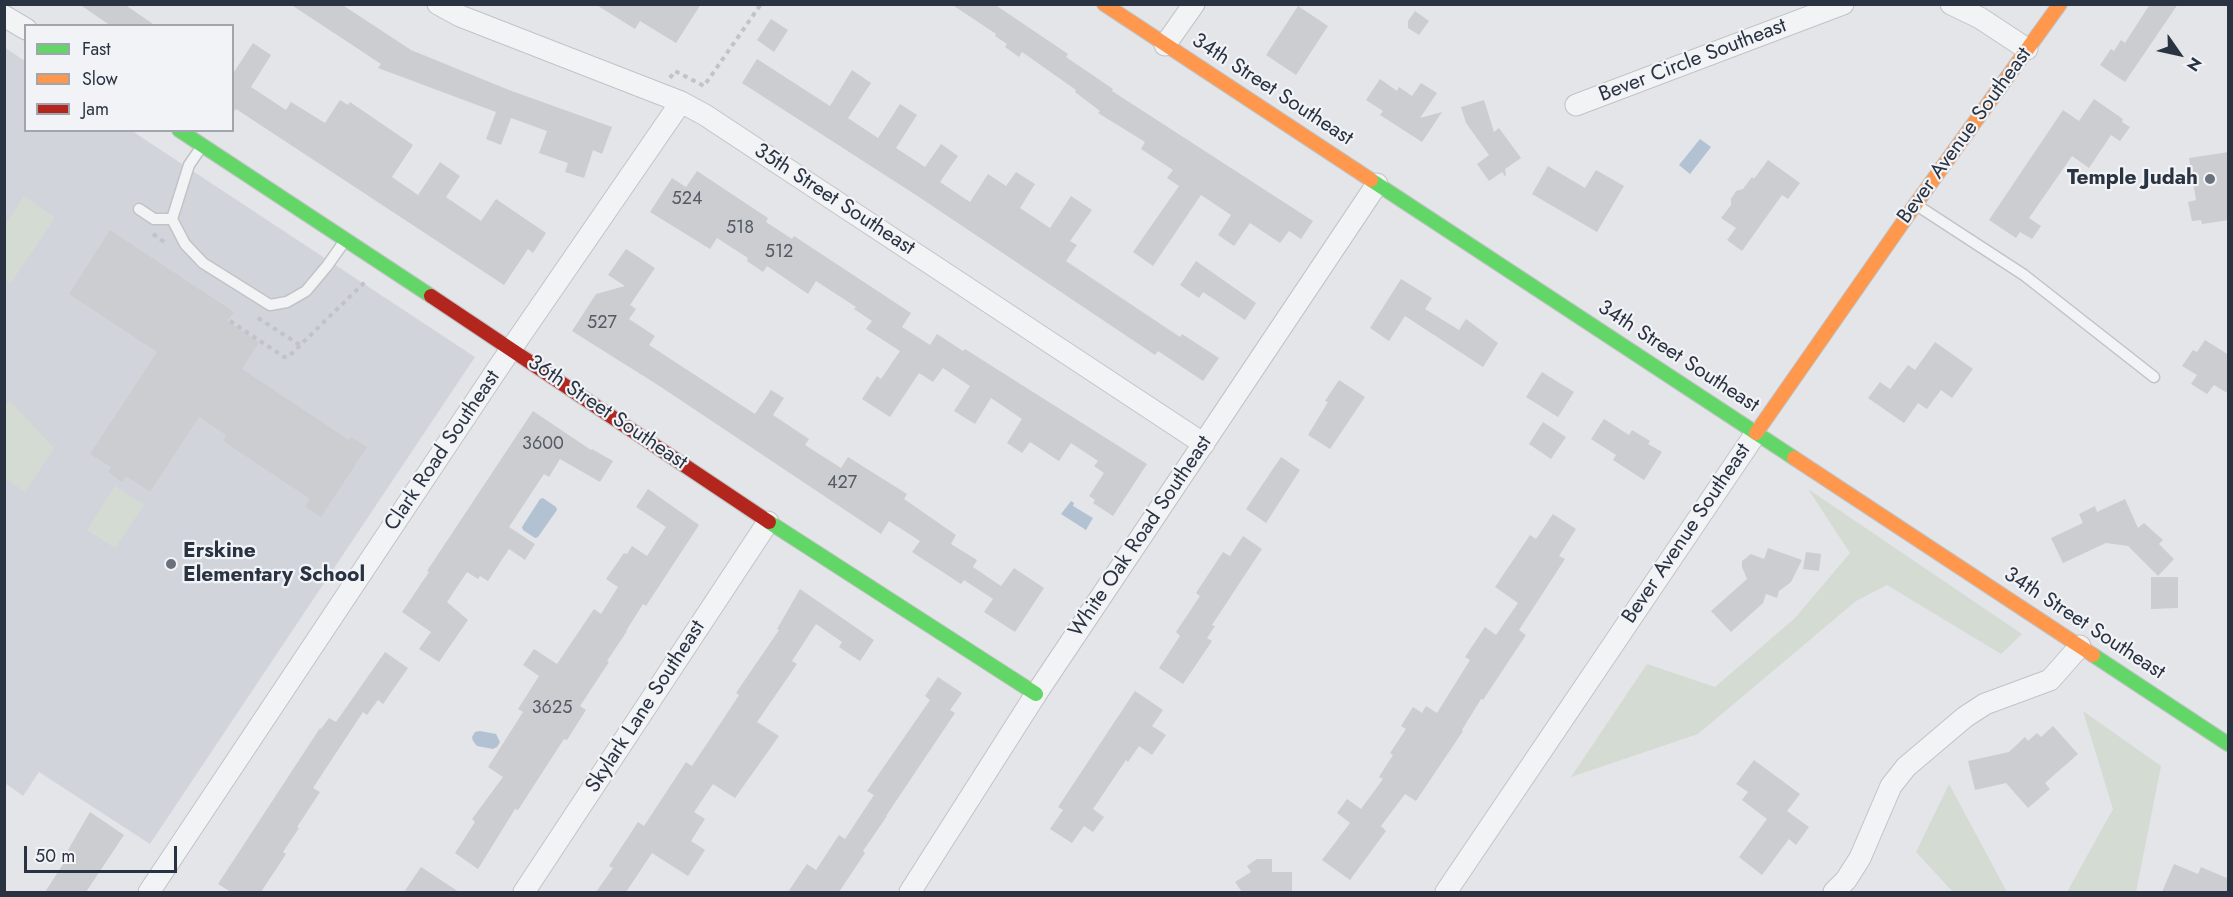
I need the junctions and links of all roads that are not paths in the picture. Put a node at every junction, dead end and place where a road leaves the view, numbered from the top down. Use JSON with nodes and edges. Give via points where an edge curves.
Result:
{"nodes":[{"id":1,"x":438,"y":4,"type":"edge"},
{"id":2,"x":1104,"y":4,"type":"edge"},
{"id":3,"x":1194,"y":4,"type":"edge"},
{"id":4,"x":1843,"y":4,"type":"edge"},
{"id":5,"x":1951,"y":4,"type":"edge"},
{"id":6,"x":2060,"y":4,"type":"edge"},
{"id":7,"x":4,"y":16,"type":"edge"},
{"id":8,"x":24,"y":29,"type":"edge"},
{"id":9,"x":1165,"y":45,"type":"junction"},
{"id":10,"x":2027,"y":49,"type":"junction"},
{"id":11,"x":681,"y":102,"type":"junction"},
{"id":12,"x":1576,"y":105,"type":"dead end"},
{"id":13,"x":182,"y":132,"type":"edge"},
{"id":14,"x":202,"y":146,"type":"junction"},
{"id":15,"x":1377,"y":184,"type":"junction"},
{"id":16,"x":1915,"y":205,"type":"junction"},
{"id":17,"x":139,"y":209,"type":"dead end"},
{"id":18,"x":172,"y":219,"type":"junction"},
{"id":19,"x":346,"y":240,"type":"junction"},
{"id":20,"x":511,"y":349,"type":"junction"},
{"id":21,"x":2154,"y":377,"type":"dead end"},
{"id":22,"x":1756,"y":433,"type":"junction"},
{"id":23,"x":1204,"y":444,"type":"junction"},
{"id":24,"x":768,"y":522,"type":"junction"},
{"id":25,"x":2080,"y":646,"type":"junction"},
{"id":26,"x":1036,"y":694,"type":"junction"},
{"id":27,"x":2229,"y":744,"type":"edge"},
{"id":28,"x":149,"y":892,"type":"edge"},
{"id":29,"x":524,"y":892,"type":"edge"},
{"id":30,"x":910,"y":892,"type":"edge"},
{"id":31,"x":1446,"y":892,"type":"edge"},
{"id":32,"x":1834,"y":892,"type":"edge"}],
"edges":[{"from":1,"to":11,"type":"street","name":"35th Street Southeast"},
{"from":2,"to":9,"type":"street","name":"34th Street Southeast"},
{"from":3,"to":9,"type":"street"},
{"from":4,"to":12,"type":"street","name":"Bever Circle Southeast"},
{"from":5,"to":10,"type":"street"},
{"from":6,"to":10,"type":"street","name":"Bever Avenue Southeast"},
{"from":7,"to":8,"type":"street"},
{"from":9,"to":15,"type":"street","name":"34th Street Southeast"},
{"from":10,"to":16,"type":"street","name":"Bever Avenue Southeast"},
{"from":11,"to":20,"type":"street","name":"Clark Road Southeast"},
{"from":11,"to":23,"type":"street","name":"35th Street Southeast"},
{"from":13,"to":14,"type":"street","name":"36th Street Southeast"},
{"from":14,"to":18,"type":"lane","via":[[189,165]]},
{"from":14,"to":19,"type":"street","name":"36th Street Southeast"},
{"from":15,"to":22,"type":"street","name":"34th Street Southeast"},
{"from":15,"to":23,"type":"street","name":"White Oak Road Southeast"},
{"from":16,"to":21,"type":"lane","via":[[2024,275]]},
{"from":16,"to":22,"type":"street","name":"Bever Avenue Southeast"},
{"from":17,"to":18,"type":"lane","via":[[154,219]]},
{"from":18,"to":19,"type":"lane","via":[[185,244],[203,263],[270,305],[287,302],[306,291]]},
{"from":19,"to":20,"type":"street","name":"36th Street Southeast"},
{"from":20,"to":24,"type":"street","name":"36th Street Southeast"},
{"from":20,"to":28,"type":"street","name":"Clark Road Southeast"},
{"from":22,"to":25,"type":"street","name":"34th Street Southeast"},
{"from":22,"to":31,"type":"street","name":"Bever Avenue Southeast"},
{"from":23,"to":26,"type":"street","name":"White Oak Road Southeast"},
{"from":24,"to":26,"type":"street","name":"36th Street Southeast"},
{"from":24,"to":29,"type":"street","name":"Skylark Lane Southeast"},
{"from":25,"to":27,"type":"street","name":"34th Street Southeast"},
{"from":25,"to":32,"type":"street","via":[[2050,680],[1985,704],[1906,767],[1891,786],[1860,858]]},
{"from":26,"to":30,"type":"street","name":"White Oak Road Southeast"}]}
